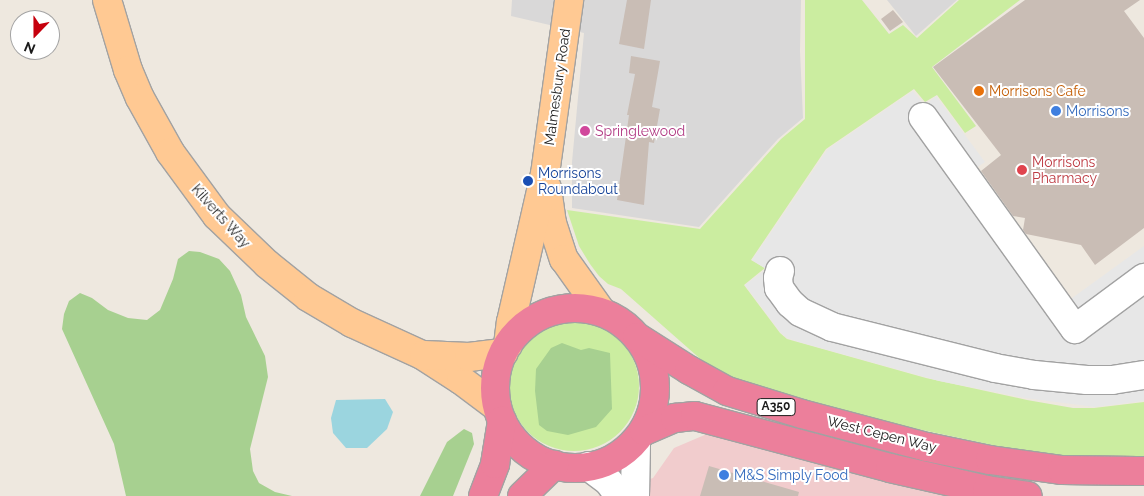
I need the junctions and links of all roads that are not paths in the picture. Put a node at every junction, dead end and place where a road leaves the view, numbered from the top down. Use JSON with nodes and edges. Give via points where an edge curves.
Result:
{"nodes":[{"id":1,"x":107,"y":0,"type":"edge"},
{"id":2,"x":569,"y":0,"type":"edge"},
{"id":3,"x":923,"y":117,"type":"dead end"},
{"id":4,"x":545,"y":174,"type":"junction"},
{"id":5,"x":780,"y":271,"type":"dead end"},
{"id":6,"x":1144,"y":278,"type":"edge"},
{"id":7,"x":601,"y":311,"type":"junction"},
{"id":8,"x":637,"y":337,"type":"junction"},
{"id":9,"x":506,"y":349,"type":"junction"},
{"id":10,"x":422,"y":355,"type":"junction"},
{"id":11,"x":1144,"y":375,"type":"edge"},
{"id":12,"x":500,"y":414,"type":"junction"},
{"id":13,"x":640,"y":436,"type":"junction"},
{"id":14,"x":554,"y":465,"type":"junction"},
{"id":15,"x":588,"y":466,"type":"junction"},
{"id":16,"x":1144,"y":471,"type":"edge"},
{"id":17,"x":483,"y":496,"type":"edge"},
{"id":18,"x":522,"y":496,"type":"edge"},
{"id":19,"x":619,"y":496,"type":"edge"},
{"id":20,"x":635,"y":496,"type":"edge"},
{"id":21,"x":1028,"y":496,"type":"edge"}],
"edges":[{"from":1,"to":10,"type":"main road","name":"Kilverts Way","via":[[140,98],[170,152],[217,216],[267,264],[308,297],[352,324]]},
{"from":2,"to":4,"type":"main road","name":"Malmesbury Road"},
{"from":3,"to":6,"type":"lane","via":[[1075,329]]},
{"from":4,"to":7,"type":"main road","name":"Malmesbury Road","via":[[559,247],[569,269]]},
{"from":4,"to":9,"type":"main road","name":"Malmesbury Road"},
{"from":5,"to":11,"type":"lane","via":[[779,288],[790,303],[800,312],[832,327],[1034,375],[1112,380]]},
{"from":7,"to":8,"type":"highway","number":"A350","via":[[618,319]]},
{"from":7,"to":9,"type":"highway","number":"A350","via":[[575,308],[550,312],[522,329]]},
{"from":8,"to":13,"type":"highway","number":"A350","via":[[651,361],[656,387],[652,410]]},
{"from":8,"to":16,"type":"highway","name":"West Cepen Way","number":"A350","via":[[726,390],[802,414],[1000,461],[1062,470]]},
{"from":9,"to":10,"type":"main road","name":"Kilverts Way","via":[[469,357]]},
{"from":9,"to":12,"type":"highway","number":"A350","via":[[495,383]]},
{"from":10,"to":12,"type":"main road","name":"Kilverts Way","via":[[471,387]]},
{"from":12,"to":14,"type":"highway","number":"A350","via":[[522,448]]},
{"from":12,"to":17,"type":"highway","number":"A350","via":[[495,464]]},
{"from":13,"to":15,"type":"highway","number":"A350","via":[[619,455]]},
{"from":13,"to":20,"type":"lane"},
{"from":13,"to":21,"type":"highway","number":"A350","via":[[675,418],[695,416],[890,468]]},
{"from":14,"to":15,"type":"highway","number":"A350"},
{"from":14,"to":18,"type":"highway"},
{"from":15,"to":19,"type":"lane","via":[[609,482]]}]}
